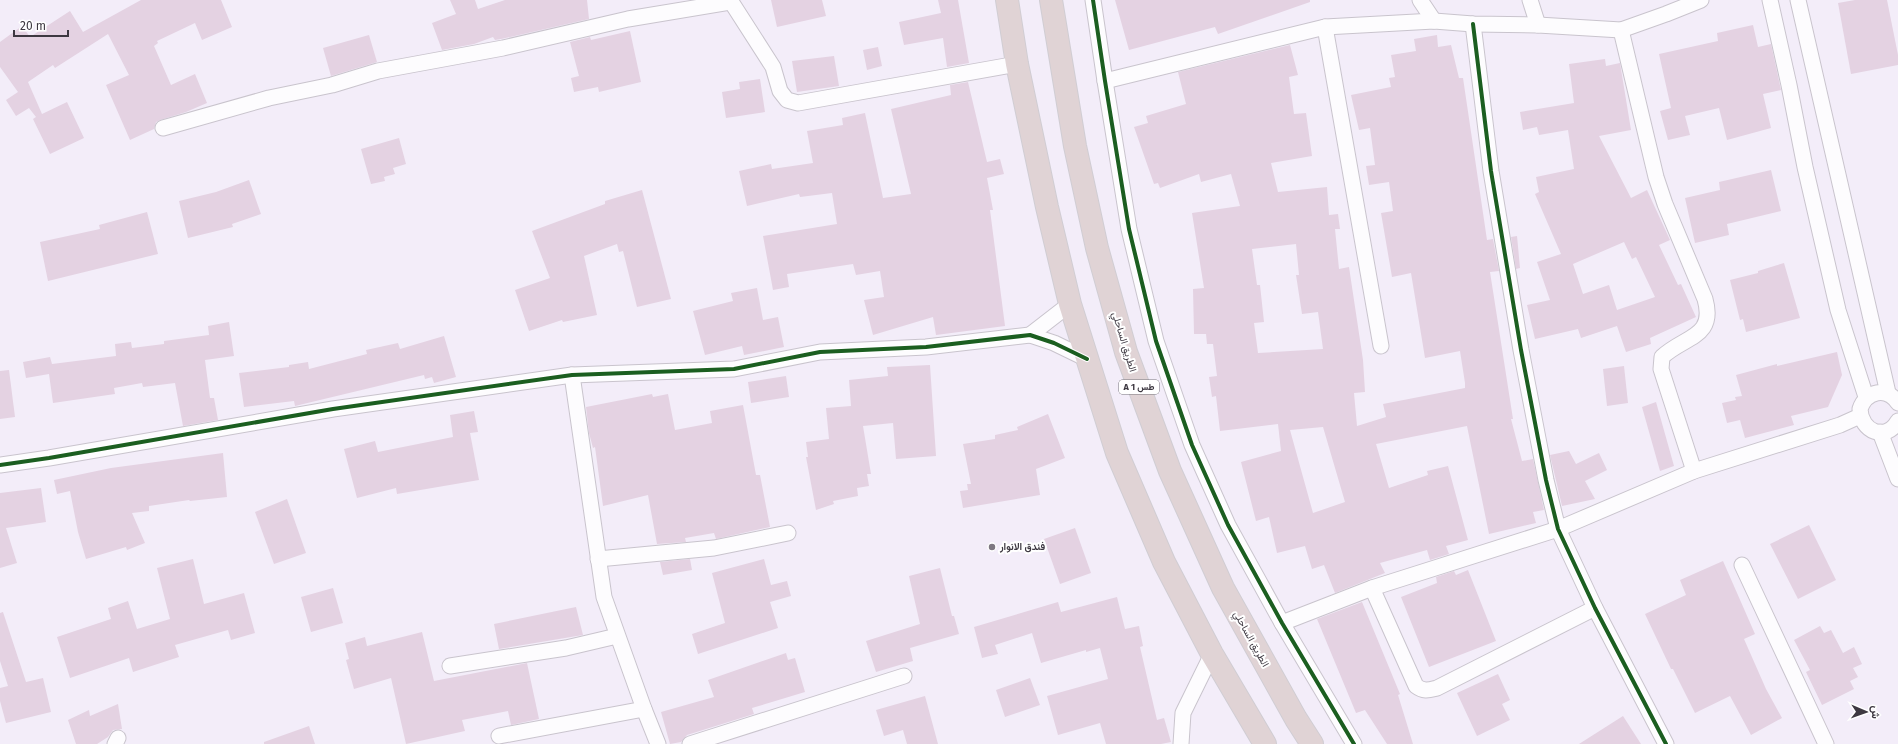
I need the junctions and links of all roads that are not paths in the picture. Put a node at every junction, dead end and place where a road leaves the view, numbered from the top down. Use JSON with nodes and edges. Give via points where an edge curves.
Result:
{"nodes":[{"id":1,"x":1007,"y":0,"type":"edge"},
{"id":2,"x":1051,"y":0,"type":"edge"},
{"id":3,"x":1093,"y":0,"type":"edge"},
{"id":4,"x":1420,"y":0,"type":"edge"},
{"id":5,"x":1530,"y":0,"type":"edge"},
{"id":6,"x":1701,"y":0,"type":"edge"},
{"id":7,"x":1770,"y":0,"type":"edge"},
{"id":8,"x":1798,"y":0,"type":"edge"},
{"id":9,"x":730,"y":1,"type":"edge"},
{"id":10,"x":1434,"y":21,"type":"junction"},
{"id":11,"x":1473,"y":24,"type":"junction"},
{"id":12,"x":1538,"y":25,"type":"junction"},
{"id":13,"x":1325,"y":27,"type":"junction"},
{"id":14,"x":1621,"y":30,"type":"junction"},
{"id":15,"x":1018,"y":64,"type":"junction"},
{"id":16,"x":1104,"y":81,"type":"junction"},
{"id":17,"x":163,"y":128,"type":"dead end"},
{"id":18,"x":1070,"y":304,"type":"junction"},
{"id":19,"x":1030,"y":335,"type":"junction"},
{"id":20,"x":1381,"y":346,"type":"dead end"},
{"id":21,"x":1087,"y":359,"type":"junction"},
{"id":22,"x":572,"y":374,"type":"junction"},
{"id":23,"x":1866,"y":397,"type":"junction"},
{"id":24,"x":1893,"y":398,"type":"edge"},
{"id":25,"x":1860,"y":416,"type":"junction"},
{"id":26,"x":1898,"y":423,"type":"edge"},
{"id":27,"x":1880,"y":432,"type":"junction"},
{"id":28,"x":0,"y":465,"type":"edge"},
{"id":29,"x":1694,"y":471,"type":"junction"},
{"id":30,"x":1898,"y":479,"type":"edge"},
{"id":31,"x":1558,"y":529,"type":"junction"},
{"id":32,"x":788,"y":533,"type":"dead end"},
{"id":33,"x":598,"y":559,"type":"junction"},
{"id":34,"x":1742,"y":565,"type":"dead end"},
{"id":35,"x":1372,"y":588,"type":"junction"},
{"id":36,"x":1595,"y":608,"type":"junction"},
{"id":37,"x":1282,"y":623,"type":"junction"},
{"id":38,"x":617,"y":636,"type":"junction"},
{"id":39,"x":1212,"y":654,"type":"junction"},
{"id":40,"x":450,"y":666,"type":"dead end"},
{"id":41,"x":904,"y":676,"type":"dead end"},
{"id":42,"x":644,"y":709,"type":"junction"},
{"id":43,"x":499,"y":736,"type":"dead end"},
{"id":44,"x":658,"y":744,"type":"edge"},
{"id":45,"x":690,"y":744,"type":"edge"},
{"id":46,"x":1181,"y":744,"type":"edge"},
{"id":47,"x":1265,"y":744,"type":"edge"},
{"id":48,"x":1312,"y":744,"type":"edge"},
{"id":49,"x":1354,"y":744,"type":"edge"},
{"id":50,"x":1666,"y":744,"type":"edge"},
{"id":51,"x":1826,"y":744,"type":"edge"}],
"edges":[{"from":1,"to":15,"type":"highway"},
{"from":2,"to":48,"type":"highway","name":"الطريق الساحلي","number":"A 1 طس","via":[[1075,146],[1095,241],[1126,352],[1170,471],[1222,588]]},
{"from":3,"to":16,"type":"street"},
{"from":4,"to":10,"type":"street"},
{"from":5,"to":12,"type":"street"},
{"from":6,"to":14,"type":"street"},
{"from":7,"to":23,"type":"street","via":[[1838,310]]},
{"from":8,"to":24,"type":"street"},
{"from":9,"to":15,"type":"street","via":[[773,67],[780,91],[787,100],[798,103]]},
{"from":9,"to":17,"type":"street","via":[[628,19],[503,48],[378,71]]},
{"from":10,"to":11,"type":"street"},
{"from":10,"to":13,"type":"street"},
{"from":11,"to":12,"type":"street"},
{"from":11,"to":31,"type":"street","via":[[1491,171],[1546,480]]},
{"from":12,"to":14,"type":"street"},
{"from":13,"to":16,"type":"street"},
{"from":13,"to":20,"type":"street"},
{"from":14,"to":29,"type":"street","via":[[1656,177],[1709,311],[1708,321],[1696,336],[1669,350],[1662,357],[1661,369]]},
{"from":15,"to":18,"type":"highway","via":[[1047,208]]},
{"from":16,"to":37,"type":"street","via":[[1129,229],[1156,341],[1192,445],[1228,526]]},
{"from":18,"to":19,"type":"street"},
{"from":18,"to":21,"type":"highway"},
{"from":19,"to":21,"type":"street"},
{"from":19,"to":22,"type":"street","via":[[926,347],[820,352],[734,369]]},
{"from":21,"to":39,"type":"highway","via":[[1117,453],[1164,562]]},
{"from":22,"to":28,"type":"street","via":[[333,409]]},
{"from":22,"to":33,"type":"street"},
{"from":23,"to":24,"type":"street","via":[[1876,392]]},
{"from":23,"to":25,"type":"street","via":[[1860,409]]},
{"from":25,"to":27,"type":"street","via":[[1867,428]]},
{"from":25,"to":29,"type":"street"},
{"from":26,"to":27,"type":"street"},
{"from":27,"to":30,"type":"street"},
{"from":29,"to":31,"type":"street"},
{"from":31,"to":35,"type":"street"},
{"from":31,"to":36,"type":"street"},
{"from":32,"to":33,"type":"street","via":[[714,548]]},
{"from":33,"to":38,"type":"street","via":[[604,597]]},
{"from":34,"to":51,"type":"street"},
{"from":35,"to":36,"type":"street","via":[[1416,686],[1428,691]]},
{"from":35,"to":37,"type":"street"},
{"from":36,"to":50,"type":"street"},
{"from":37,"to":49,"type":"street"},
{"from":38,"to":40,"type":"street","via":[[566,648]]},
{"from":38,"to":42,"type":"street"},
{"from":39,"to":46,"type":"street","via":[[1183,713]]},
{"from":39,"to":47,"type":"highway"},
{"from":41,"to":45,"type":"street"},
{"from":42,"to":43,"type":"street"},
{"from":42,"to":44,"type":"street"}]}
